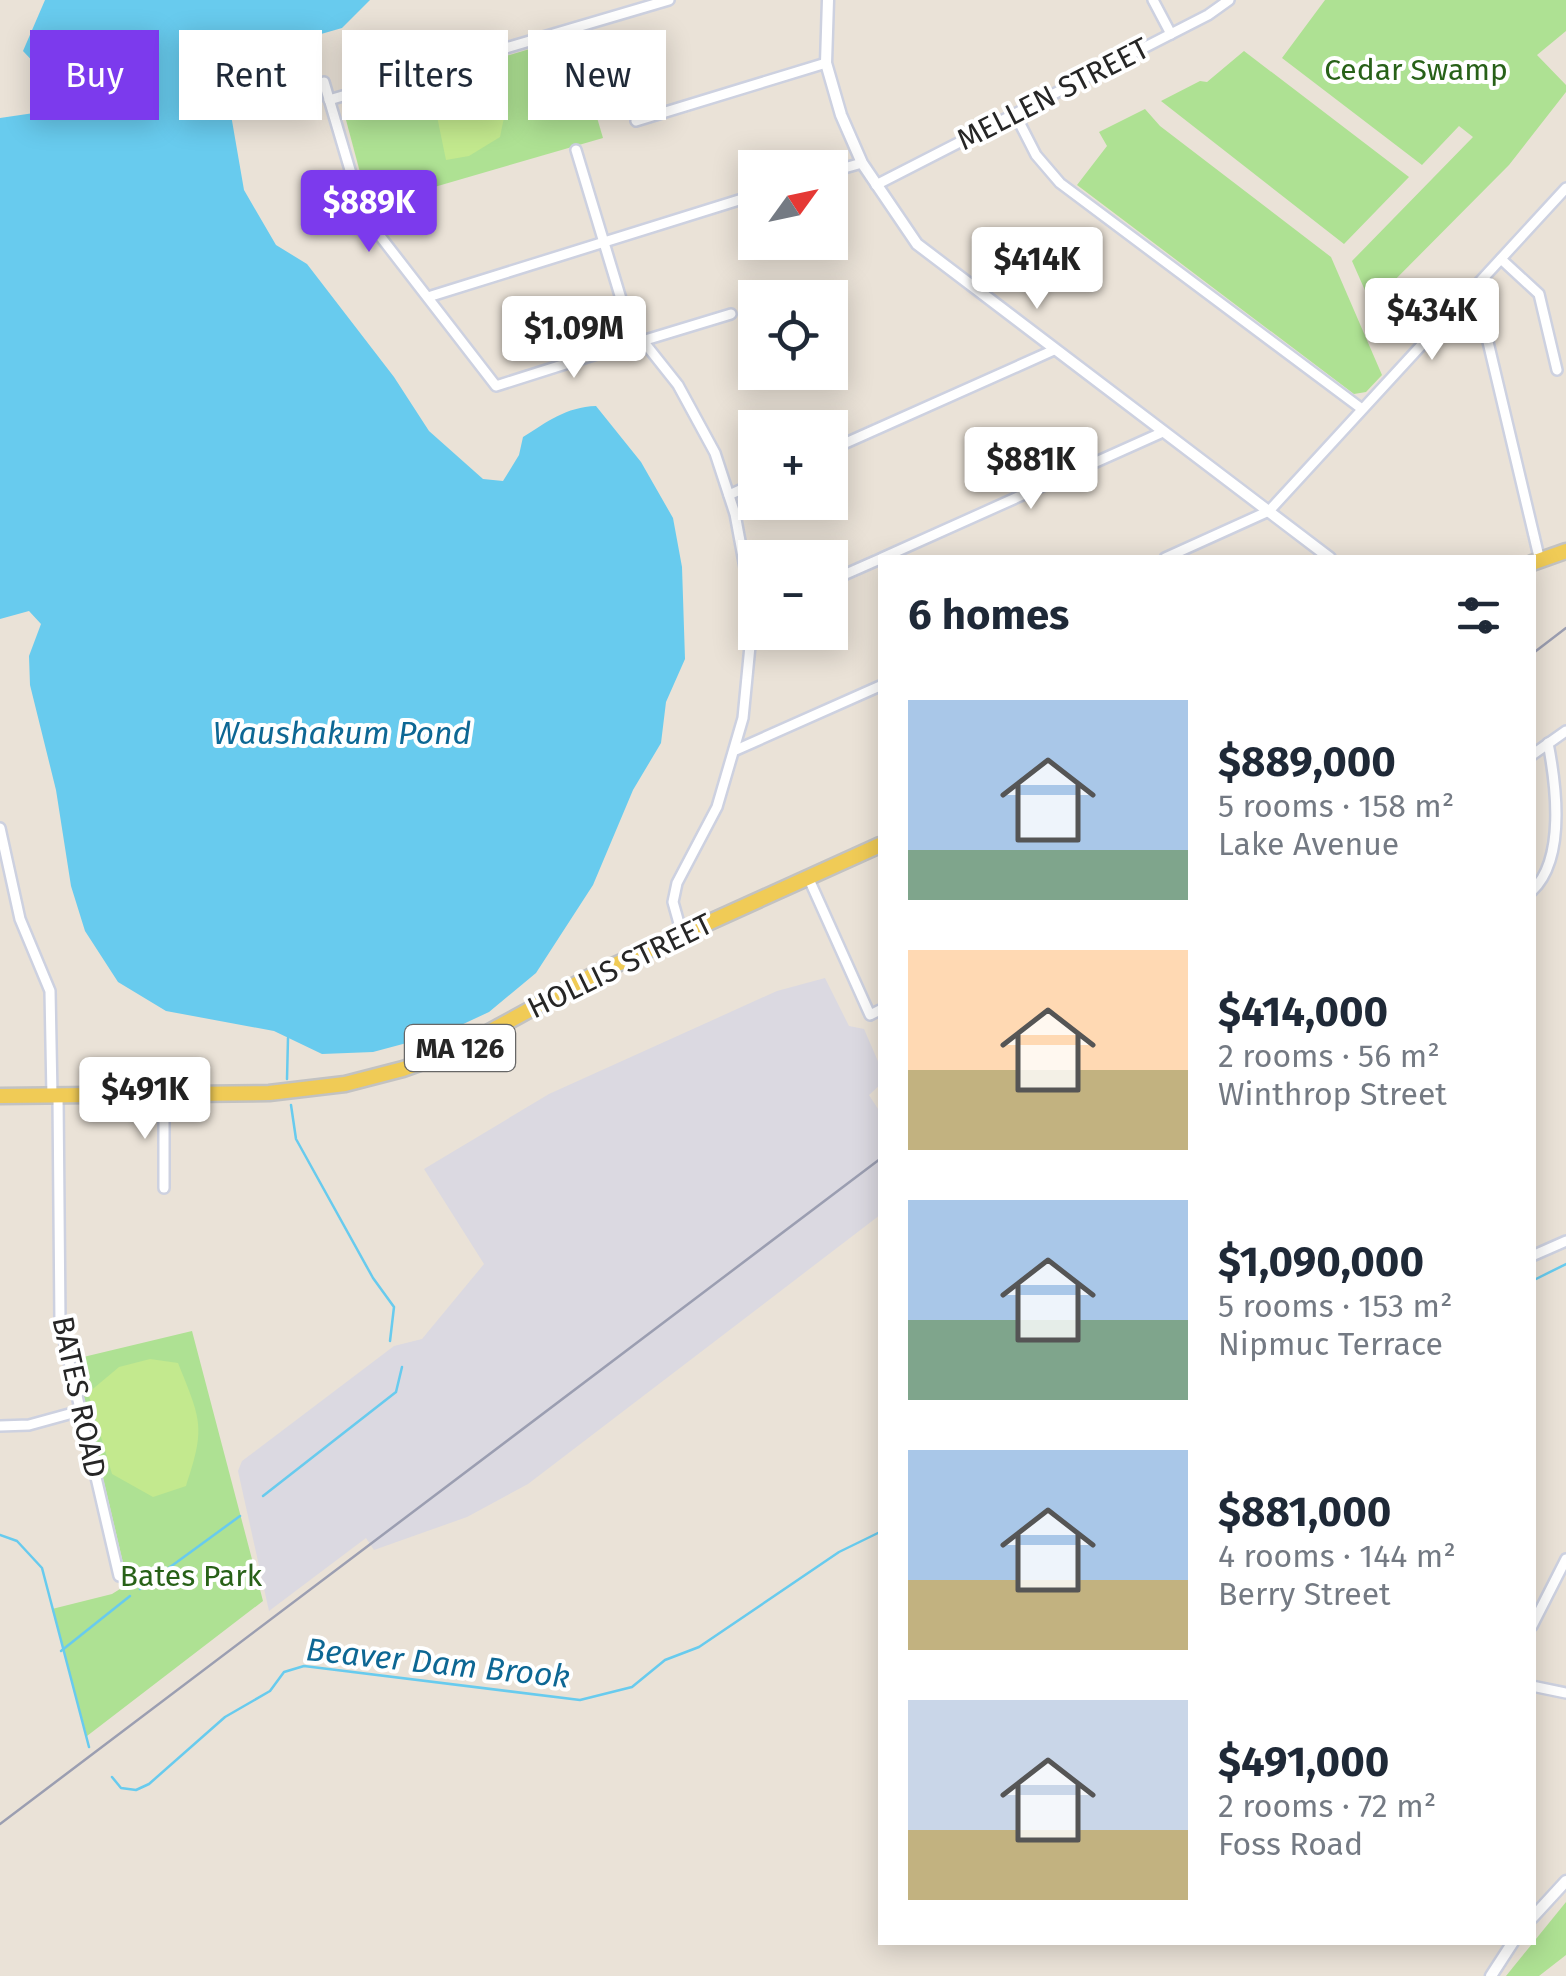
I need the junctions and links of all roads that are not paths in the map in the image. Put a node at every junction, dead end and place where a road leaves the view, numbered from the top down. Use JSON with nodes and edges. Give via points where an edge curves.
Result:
{"nodes":[{"id":1,"x":670,"y":0,"type":"edge"},
{"id":2,"x":828,"y":0,"type":"edge"},
{"id":3,"x":1153,"y":0,"type":"edge"},
{"id":4,"x":1228,"y":0,"type":"edge"},
{"id":5,"x":1171,"y":34,"type":"junction"},
{"id":6,"x":826,"y":63,"type":"junction"},
{"id":7,"x":324,"y":82,"type":"dead end"},
{"id":8,"x":330,"y":100,"type":"junction"},
{"id":9,"x":666,"y":111,"type":"edge"},
{"id":10,"x":1015,"y":114,"type":"junction"},
{"id":11,"x":576,"y":150,"type":"dead end"},
{"id":12,"x":862,"y":162,"type":"junction"},
{"id":13,"x":848,"y":166,"type":"edge"},
{"id":14,"x":876,"y":184,"type":"junction"},
{"id":15,"x":1566,"y":188,"type":"edge"},
{"id":16,"x":738,"y":200,"type":"edge"},
{"id":17,"x":603,"y":242,"type":"junction"},
{"id":18,"x":1501,"y":259,"type":"junction"},
{"id":19,"x":1475,"y":287,"type":"junction"},
{"id":20,"x":428,"y":297,"type":"junction"},
{"id":21,"x":731,"y":314,"type":"dead end"},
{"id":22,"x":642,"y":340,"type":"junction"},
{"id":23,"x":1054,"y":350,"type":"junction"},
{"id":24,"x":1558,"y":370,"type":"dead end"},
{"id":25,"x":1362,"y":410,"type":"junction"},
{"id":26,"x":1163,"y":432,"type":"junction"},
{"id":27,"x":848,"y":442,"type":"edge"},
{"id":28,"x":738,"y":491,"type":"edge"},
{"id":29,"x":729,"y":495,"type":"junction"},
{"id":30,"x":1269,"y":511,"type":"junction"},
{"id":31,"x":740,"y":540,"type":"edge"},
{"id":32,"x":1566,"y":550,"type":"edge"},
{"id":33,"x":888,"y":555,"type":"edge"},
{"id":34,"x":1172,"y":555,"type":"edge"},
{"id":35,"x":1326,"y":555,"type":"edge"},
{"id":36,"x":1534,"y":555,"type":"edge"},
{"id":37,"x":878,"y":559,"type":"edge"},
{"id":38,"x":1536,"y":562,"type":"edge"},
{"id":39,"x":848,"y":573,"type":"edge"},
{"id":40,"x":750,"y":650,"type":"edge"},
{"id":41,"x":878,"y":687,"type":"edge"},
{"id":42,"x":1566,"y":731,"type":"edge"},
{"id":43,"x":1548,"y":743,"type":"junction"},
{"id":44,"x":736,"y":750,"type":"junction"},
{"id":45,"x":1536,"y":752,"type":"edge"},
{"id":46,"x":0,"y":828,"type":"edge"},
{"id":47,"x":878,"y":846,"type":"edge"},
{"id":48,"x":808,"y":878,"type":"junction"},
{"id":49,"x":1536,"y":887,"type":"edge"},
{"id":50,"x":682,"y":934,"type":"junction"},
{"id":51,"x":875,"y":1012,"type":"edge"},
{"id":52,"x":164,"y":1095,"type":"junction"},
{"id":53,"x":0,"y":1096,"type":"edge"},
{"id":54,"x":55,"y":1096,"type":"junction"},
{"id":55,"x":164,"y":1188,"type":"dead end"},
{"id":56,"x":1566,"y":1241,"type":"edge"},
{"id":57,"x":1536,"y":1254,"type":"edge"},
{"id":58,"x":80,"y":1410,"type":"junction"},
{"id":59,"x":0,"y":1426,"type":"edge"},
{"id":60,"x":1566,"y":1559,"type":"edge"},
{"id":61,"x":120,"y":1576,"type":"dead end"},
{"id":62,"x":1536,"y":1618,"type":"edge"},
{"id":63,"x":1536,"y":1687,"type":"edge"},
{"id":64,"x":1566,"y":1694,"type":"edge"},
{"id":65,"x":1566,"y":1881,"type":"edge"},
{"id":66,"x":1536,"y":1914,"type":"edge"},
{"id":67,"x":1511,"y":1945,"type":"edge"},
{"id":68,"x":1491,"y":1976,"type":"edge"}],
"edges":[{"from":1,"to":8,"type":"street"},
{"from":2,"to":6,"type":"street"},
{"from":3,"to":5,"type":"street"},
{"from":4,"to":5,"type":"street","name":"MELLEN STREET"},
{"from":5,"to":10,"type":"street","name":"MELLEN STREET"},
{"from":6,"to":9,"type":"street"},
{"from":6,"to":12,"type":"street"},
{"from":7,"to":8,"type":"street"},
{"from":8,"to":20,"type":"street","via":[[363,214]]},
{"from":10,"to":14,"type":"street","name":"MELLEN STREET"},
{"from":10,"to":25,"type":"street","via":[[1042,165],[1060,183]]},
{"from":11,"to":17,"type":"street"},
{"from":12,"to":13,"type":"street"},
{"from":12,"to":14,"type":"street"},
{"from":14,"to":23,"type":"street","via":[[929,256]]},
{"from":15,"to":18,"type":"street"},
{"from":16,"to":17,"type":"street"},
{"from":17,"to":20,"type":"street"},
{"from":17,"to":22,"type":"street","via":[[628,322]]},
{"from":18,"to":19,"type":"street"},
{"from":18,"to":24,"type":"street","via":[[1539,294]]},
{"from":19,"to":25,"type":"street"},
{"from":19,"to":36,"type":"street"},
{"from":20,"to":22,"type":"street","via":[[496,386]]},
{"from":21,"to":22,"type":"street"},
{"from":22,"to":29,"type":"street","via":[[697,416]]},
{"from":23,"to":26,"type":"street"},
{"from":23,"to":27,"type":"street"},
{"from":25,"to":30,"type":"street"},
{"from":26,"to":30,"type":"street"},
{"from":26,"to":33,"type":"street"},
{"from":28,"to":29,"type":"street"},
{"from":29,"to":31,"type":"street"},
{"from":30,"to":34,"type":"street"},
{"from":30,"to":35,"type":"street"},
{"from":32,"to":38,"type":"main road"},
{"from":37,"to":39,"type":"street"},
{"from":40,"to":44,"type":"street"},
{"from":41,"to":44,"type":"street"},
{"from":42,"to":43,"type":"street"},
{"from":43,"to":45,"type":"street"},
{"from":43,"to":49,"type":"street","via":[[1554,836]]},
{"from":44,"to":50,"type":"street","via":[[718,807],[677,883],[672,902]]},
{"from":46,"to":54,"type":"street","name":"BATES ROAD","via":[[20,919],[50,991]]},
{"from":47,"to":48,"type":"main road","name":"HOLLIS STREET","number":"MA 126"},
{"from":48,"to":50,"type":"main road","name":"HOLLIS STREET","number":"MA 126"},
{"from":48,"to":51,"type":"street"},
{"from":50,"to":52,"type":"main road","name":"HOLLIS STREET","number":"MA 126","via":[[456,1050],[403,1069],[304,1091]]},
{"from":52,"to":54,"type":"main road","name":"HOLLIS STREET","number":"MA 126"},
{"from":52,"to":55,"type":"street"},
{"from":53,"to":54,"type":"main road","name":"HOLLIS STREET","number":"MA 126"},
{"from":54,"to":58,"type":"street","name":"BATES ROAD","via":[[60,1324]]},
{"from":56,"to":57,"type":"street"},
{"from":58,"to":59,"type":"street"},
{"from":58,"to":61,"type":"street","name":"BATES ROAD"},
{"from":60,"to":62,"type":"street"},
{"from":63,"to":64,"type":"street"},
{"from":65,"to":66,"type":"street"},
{"from":67,"to":68,"type":"street"}]}
